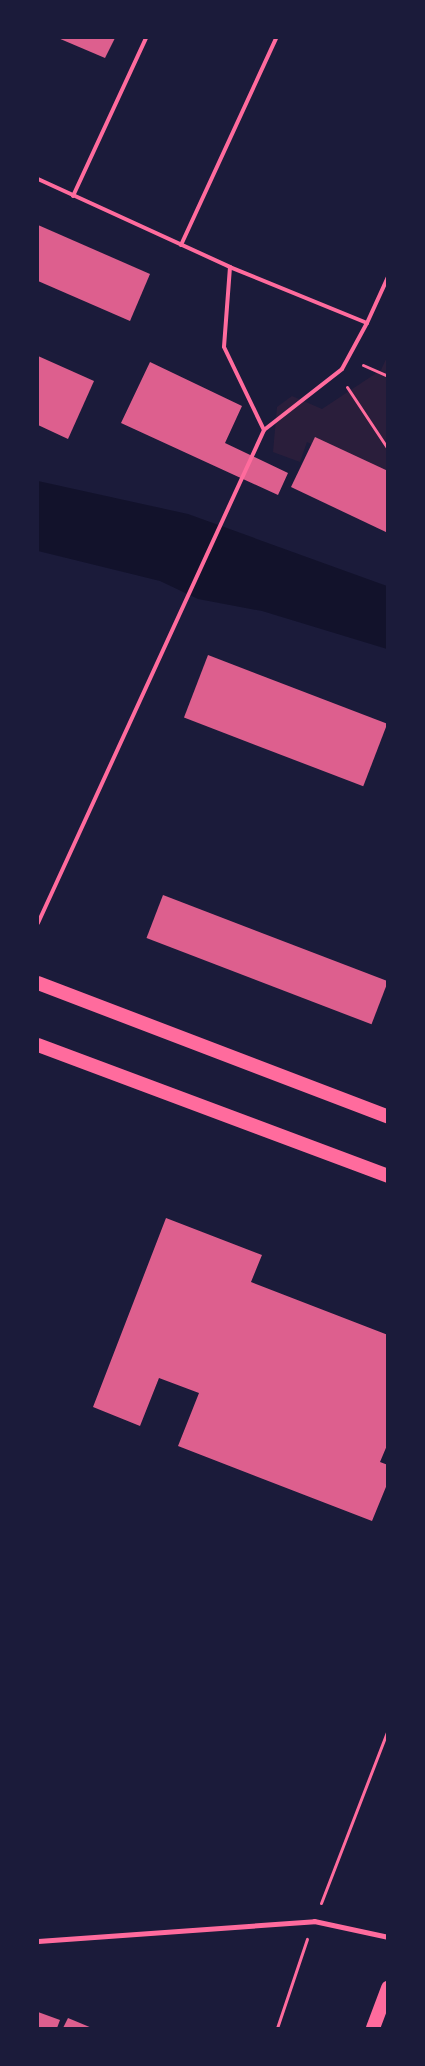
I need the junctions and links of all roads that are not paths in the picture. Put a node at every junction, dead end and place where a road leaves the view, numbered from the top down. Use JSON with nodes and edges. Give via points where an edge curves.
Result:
{"nodes":[{"id":1,"x":146,"y":38,"type":"edge"},
{"id":2,"x":276,"y":38,"type":"edge"},
{"id":3,"x":38,"y":179,"type":"edge"},
{"id":4,"x":74,"y":196,"type":"junction"},
{"id":5,"x":181,"y":245,"type":"junction"},
{"id":6,"x":230,"y":267,"type":"junction"},
{"id":7,"x":388,"y":277,"type":"edge"},
{"id":8,"x":367,"y":324,"type":"junction"},
{"id":9,"x":264,"y":430,"type":"junction"},
{"id":10,"x":38,"y":923,"type":"edge"},
{"id":11,"x":38,"y":983,"type":"edge"},
{"id":12,"x":38,"y":1045,"type":"edge"},
{"id":13,"x":388,"y":1117,"type":"edge"},
{"id":14,"x":388,"y":1176,"type":"edge"},
{"id":15,"x":388,"y":1938,"type":"edge"},
{"id":16,"x":38,"y":1941,"type":"edge"},
{"id":17,"x":388,"y":1988,"type":"edge"},
{"id":18,"x":373,"y":2028,"type":"edge"}],
"edges":[{"from":1,"to":4,"type":"lane"},
{"from":2,"to":5,"type":"lane"},
{"from":3,"to":4,"type":"lane"},
{"from":4,"to":5,"type":"lane"},
{"from":5,"to":6,"type":"lane"},
{"from":6,"to":8,"type":"lane"},
{"from":6,"to":9,"type":"lane","via":[[224,347]]},
{"from":7,"to":8,"type":"lane"},
{"from":8,"to":9,"type":"lane","via":[[337,373]]},
{"from":9,"to":10,"type":"lane"},
{"from":11,"to":13,"type":"highway"},
{"from":12,"to":14,"type":"highway"},
{"from":15,"to":16,"type":"street","via":[[314,1920]]},
{"from":17,"to":18,"type":"highway"}]}
